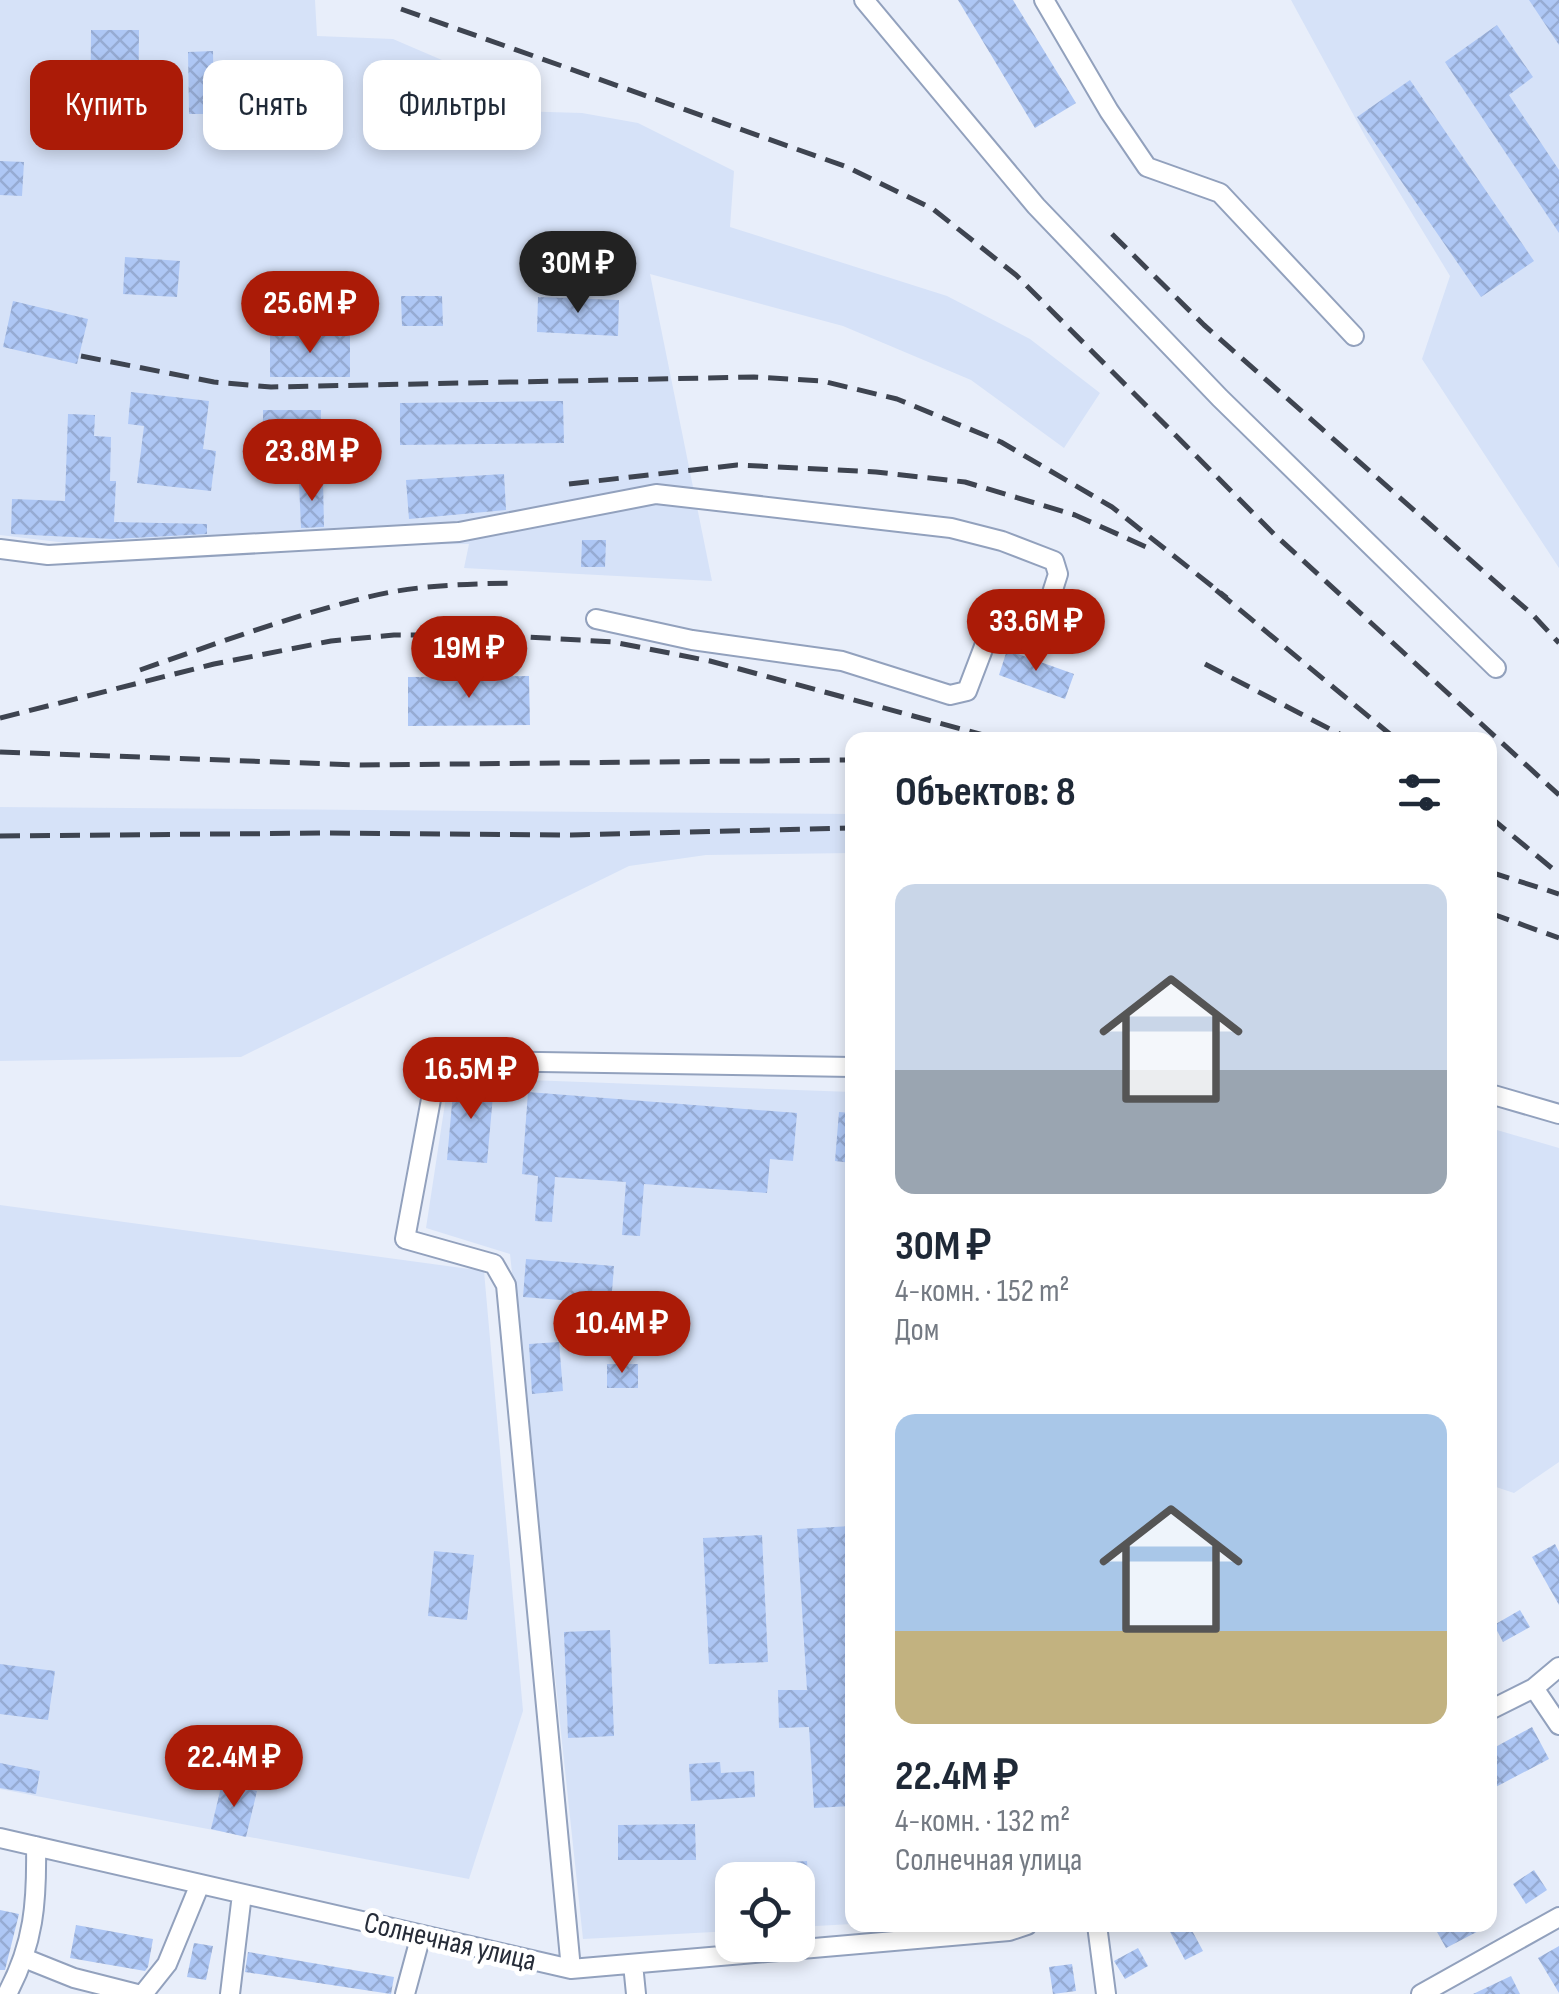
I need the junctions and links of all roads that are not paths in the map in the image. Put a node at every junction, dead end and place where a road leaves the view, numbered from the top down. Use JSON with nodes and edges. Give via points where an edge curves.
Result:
{"nodes":[{"id":1,"x":864,"y":0,"type":"edge"},
{"id":2,"x":1044,"y":0,"type":"edge"},
{"id":3,"x":1354,"y":336,"type":"dead end"},
{"id":4,"x":0,"y":549,"type":"edge"},
{"id":5,"x":596,"y":619,"type":"dead end"},
{"id":6,"x":1496,"y":668,"type":"dead end"},
{"id":7,"x":845,"y":1067,"type":"edge"},
{"id":8,"x":1497,"y":1096,"type":"edge"},
{"id":9,"x":1559,"y":1114,"type":"edge"},
{"id":10,"x":1559,"y":1667,"type":"edge"},
{"id":11,"x":1534,"y":1688,"type":"junction"},
{"id":12,"x":1497,"y":1706,"type":"edge"},
{"id":13,"x":1559,"y":1726,"type":"edge"},
{"id":14,"x":0,"y":1838,"type":"edge"},
{"id":15,"x":36,"y":1846,"type":"junction"},
{"id":16,"x":200,"y":1884,"type":"junction"},
{"id":17,"x":242,"y":1894,"type":"junction"},
{"id":18,"x":1559,"y":1917,"type":"edge"},
{"id":19,"x":987,"y":1932,"type":"edge"},
{"id":20,"x":1098,"y":1932,"type":"edge"},
{"id":21,"x":421,"y":1935,"type":"junction"},
{"id":22,"x":24,"y":1958,"type":"junction"},
{"id":23,"x":633,"y":1964,"type":"junction"},
{"id":24,"x":571,"y":1969,"type":"junction"},
{"id":25,"x":7,"y":1994,"type":"edge"},
{"id":26,"x":140,"y":1994,"type":"edge"},
{"id":27,"x":230,"y":1994,"type":"edge"},
{"id":28,"x":406,"y":1994,"type":"edge"},
{"id":29,"x":636,"y":1994,"type":"edge"},
{"id":30,"x":1106,"y":1994,"type":"edge"},
{"id":31,"x":1421,"y":1994,"type":"edge"}],
"edges":[{"from":1,"to":6,"type":"street","via":[[1049,220]]},
{"from":2,"to":3,"type":"street","via":[[1147,167],[1220,193]]},
{"from":4,"to":5,"type":"street","via":[[48,555],[388,538],[459,532],[656,494],[952,528],[1054,561],[1058,574],[1045,616],[988,636],[967,691],[950,695],[842,661]]},
{"from":7,"to":24,"type":"street","via":[[472,1061],[436,1068],[405,1239],[494,1264],[506,1285]]},
{"from":8,"to":9,"type":"street"},
{"from":10,"to":11,"type":"street"},
{"from":11,"to":12,"type":"street"},
{"from":11,"to":13,"type":"street"},
{"from":14,"to":15,"type":"street","name":"Солнечная улица"},
{"from":15,"to":16,"type":"street","name":"Солнечная улица"},
{"from":15,"to":22,"type":"street","via":[[37,1905]]},
{"from":16,"to":17,"type":"street","name":"Солнечная улица"},
{"from":16,"to":26,"type":"street","via":[[166,1964]]},
{"from":17,"to":21,"type":"street","name":"Солнечная улица"},
{"from":17,"to":27,"type":"street"},
{"from":18,"to":31,"type":"street"},
{"from":19,"to":23,"type":"street","name":"Солнечная улица"},
{"from":20,"to":30,"type":"street"},
{"from":21,"to":24,"type":"street","name":"Солнечная улица"},
{"from":21,"to":28,"type":"street"},
{"from":22,"to":25,"type":"street"},
{"from":22,"to":26,"type":"street"},
{"from":23,"to":24,"type":"street","name":"Солнечная улица"},
{"from":23,"to":29,"type":"street"}]}
